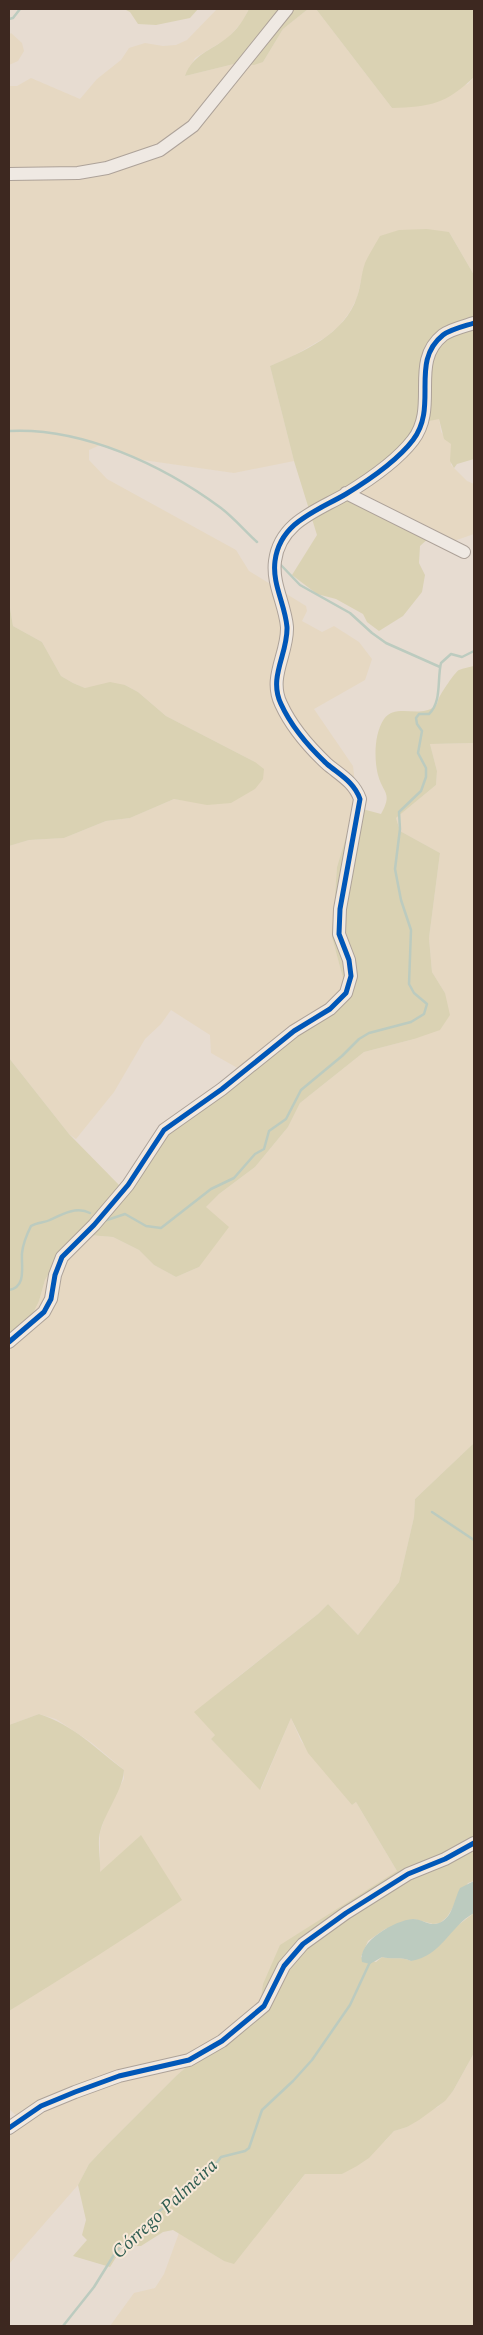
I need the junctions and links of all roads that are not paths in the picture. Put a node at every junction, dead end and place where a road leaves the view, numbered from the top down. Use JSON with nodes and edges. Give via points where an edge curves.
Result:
{"nodes":[{"id":1,"x":288,"y":9,"type":"edge"},
{"id":2,"x":9,"y":174,"type":"edge"},
{"id":3,"x":474,"y":323,"type":"edge"},
{"id":4,"x":346,"y":493,"type":"junction"},
{"id":5,"x":464,"y":552,"type":"dead end"},
{"id":6,"x":9,"y":1342,"type":"edge"},
{"id":7,"x":474,"y":1843,"type":"edge"},
{"id":8,"x":9,"y":2128,"type":"edge"}],
"edges":[{"from":1,"to":2,"type":"street","via":[[193,126],[160,150],[107,168],[78,173]]},
{"from":3,"to":4,"type":"street","via":[[444,334],[433,344],[426,358],[423,426],[413,440]]},
{"from":4,"to":5,"type":"street"},
{"from":4,"to":6,"type":"street","via":[[298,520],[290,528],[280,542],[274,575],[285,610],[287,629],[276,681],[280,703],[314,750],[357,790],[360,799],[340,908],[339,934],[351,976],[346,993],[330,1009],[267,1050],[222,1089],[164,1130],[128,1185],[62,1258],[51,1299],[44,1312]]},
{"from":7,"to":8,"type":"street","via":[[408,1874],[303,1944],[284,1966],[264,2006],[222,2041],[189,2060],[119,2076],[75,2092],[41,2106]]}]}
